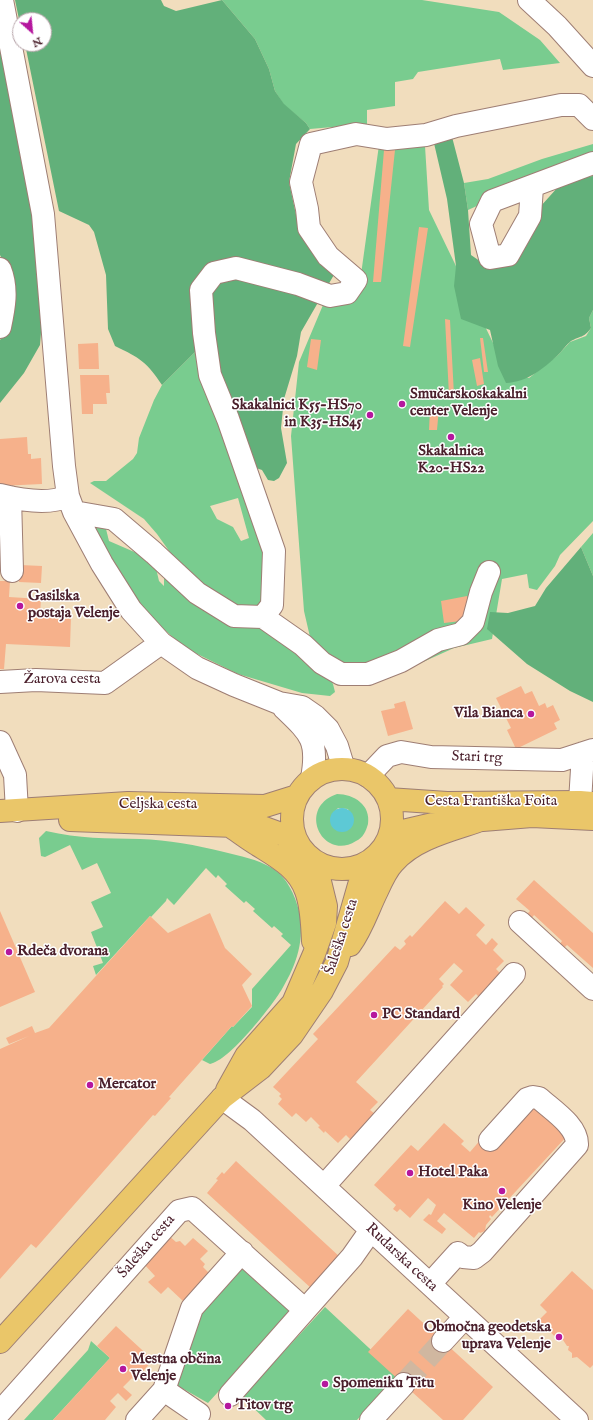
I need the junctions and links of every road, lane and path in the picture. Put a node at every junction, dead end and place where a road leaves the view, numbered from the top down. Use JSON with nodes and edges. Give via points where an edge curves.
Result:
{"nodes":[{"id":1,"x":2,"y":0,"type":"edge"},
{"id":2,"x":530,"y":0,"type":"edge"},
{"id":3,"x":593,"y":66,"type":"edge"},
{"id":4,"x":593,"y":119,"type":"edge"},
{"id":5,"x":593,"y":163,"type":"edge"},
{"id":6,"x":532,"y":187,"type":"dead end"},
{"id":7,"x":0,"y":269,"type":"edge"},
{"id":8,"x":0,"y":328,"type":"edge"},
{"id":9,"x":5,"y":496,"type":"edge"},
{"id":10,"x":71,"y":504,"type":"junction"},
{"id":11,"x":12,"y":571,"type":"dead end"},
{"id":12,"x":489,"y":572,"type":"dead end"},
{"id":13,"x":263,"y":617,"type":"junction"},
{"id":14,"x":161,"y":643,"type":"junction"},
{"id":15,"x":0,"y":682,"type":"edge"},
{"id":16,"x":279,"y":702,"type":"junction"},
{"id":17,"x":0,"y":742,"type":"edge"},
{"id":18,"x":588,"y":751,"type":"edge"},
{"id":19,"x":344,"y":769,"type":"junction"},
{"id":20,"x":368,"y":776,"type":"junction"},
{"id":21,"x":312,"y":778,"type":"junction"},
{"id":22,"x":297,"y":796,"type":"junction"},
{"id":23,"x":388,"y":799,"type":"junction"},
{"id":24,"x":586,"y":803,"type":"edge"},
{"id":25,"x":9,"y":811,"type":"edge"},
{"id":26,"x":593,"y":819,"type":"edge"},
{"id":27,"x":481,"y":820,"type":"junction"},
{"id":28,"x":230,"y":826,"type":"junction"},
{"id":29,"x":390,"y":834,"type":"junction"},
{"id":30,"x":309,"y":856,"type":"junction"},
{"id":31,"x":374,"y":858,"type":"junction"},
{"id":32,"x":520,"y":922,"type":"dead end"},
{"id":33,"x":314,"y":954,"type":"junction"},
{"id":34,"x":337,"y":962,"type":"junction"},
{"id":35,"x":514,"y":974,"type":"dead end"},
{"id":36,"x":593,"y":989,"type":"edge"},
{"id":37,"x":222,"y":1098,"type":"junction"},
{"id":38,"x":490,"y":1140,"type":"dead end"},
{"id":39,"x":324,"y":1186,"type":"junction"},
{"id":40,"x":371,"y":1230,"type":"junction"},
{"id":41,"x":242,"y":1252,"type":"junction"},
{"id":42,"x":430,"y":1284,"type":"junction"},
{"id":43,"x":305,"y":1310,"type":"junction"},
{"id":44,"x":465,"y":1317,"type":"junction"},
{"id":45,"x":443,"y":1341,"type":"tunnel mouth"},
{"id":46,"x":0,"y":1342,"type":"edge"},
{"id":47,"x":404,"y":1384,"type":"tunnel mouth"},
{"id":48,"x":164,"y":1390,"type":"junction"},
{"id":49,"x":230,"y":1395,"type":"dead end"},
{"id":50,"x":0,"y":1412,"type":"edge"},
{"id":51,"x":199,"y":1414,"type":"dead end"},
{"id":52,"x":137,"y":1420,"type":"edge"},
{"id":53,"x":371,"y":1420,"type":"edge"},
{"id":54,"x":577,"y":1420,"type":"edge"}],
"edges":[{"from":1,"to":10,"type":"street","via":[[43,214]]},
{"from":2,"to":3,"type":"street"},
{"from":4,"to":13,"type":"street","via":[[579,105],[561,105],[456,126],[426,135],[387,139],[356,134],[311,144],[301,182],[308,228],[328,256],[356,280],[347,293],[330,296],[298,284],[236,268],[214,274],[201,290],[210,375],[274,551],[272,605]]},
{"from":5,"to":6,"type":"street"},
{"from":7,"to":8,"type":"street","via":[[6,297]]},
{"from":9,"to":10,"type":"street"},
{"from":9,"to":11,"type":"street"},
{"from":10,"to":13,"type":"street","via":[[114,519],[197,593],[234,616]]},
{"from":10,"to":14,"type":"street","via":[[102,564],[131,610]]},
{"from":12,"to":13,"type":"street","via":[[473,622],[461,634],[438,640],[401,661],[368,674],[341,674],[322,663]]},
{"from":14,"to":15,"type":"street","name":"Žarova cesta","via":[[105,683],[36,680]]},
{"from":14,"to":16,"type":"street","via":[[198,668]]},
{"from":16,"to":19,"type":"street","via":[[302,707],[328,729]]},
{"from":16,"to":21,"type":"street","via":[[305,727],[312,742],[316,758]]},
{"from":17,"to":25,"type":"street","via":[[15,775]]},
{"from":18,"to":20,"type":"street","name":"Stari trg","via":[[562,760],[431,757],[401,752],[386,756]]},
{"from":18,"to":24,"type":"street"},
{"from":19,"to":20,"type":"main road"},
{"from":19,"to":21,"type":"main road","via":[[328,771]]},
{"from":20,"to":23,"type":"main road","via":[[376,782]]},
{"from":21,"to":22,"type":"main road"},
{"from":22,"to":25,"type":"main road","name":"Celjska cesta","via":[[265,806],[128,803]]},
{"from":22,"to":30,"type":"main road","via":[[293,807],[292,825],[297,841]]},
{"from":23,"to":24,"type":"main road","name":"Cesta Františka Foita","via":[[447,803]]},
{"from":23,"to":29,"type":"main road","via":[[392,810]]},
{"from":25,"to":28,"type":"main road","name":"Celjska cesta","via":[[58,819]]},
{"from":26,"to":27,"type":"main road","name":"Cesta Františka Foita","via":[[532,816]]},
{"from":27,"to":29,"type":"main road","name":"Cesta Františka Foita","via":[[433,824]]},
{"from":27,"to":34,"type":"main road","name":"Cesta Františka Foita","via":[[436,835],[413,847],[394,862],[379,887],[358,934]]},
{"from":28,"to":30,"type":"main road","name":"Celjska cesta","via":[[262,827],[277,832]]},
{"from":28,"to":33,"type":"main road","via":[[276,855],[295,871],[306,890],[311,911]]},
{"from":29,"to":31,"type":"main road","via":[[384,847]]},
{"from":30,"to":31,"type":"main road","via":[[330,868],[345,869],[361,866]]},
{"from":30,"to":33,"type":"main road","name":"Šaleška cesta","via":[[326,906],[325,923]]},
{"from":31,"to":34,"type":"main road","name":"Šaleška cesta","via":[[359,885]]},
{"from":32,"to":36,"type":"street"},
{"from":33,"to":37,"type":"main road","name":"Šaleška cesta","via":[[293,1003],[246,1056]]},
{"from":34,"to":37,"type":"main road","name":"Šaleška cesta","via":[[322,991],[292,1035],[261,1068]]},
{"from":35,"to":39,"type":"street"},
{"from":37,"to":39,"type":"street","name":"Rudarska cesta","via":[[252,1120]]},
{"from":37,"to":46,"type":"main road","name":"Šaleška cesta"},
{"from":38,"to":42,"type":"street","via":[[527,1099],[534,1097],[539,1098],[574,1130],[578,1137],[577,1145],[482,1252],[474,1258],[463,1258],[458,1253]]},
{"from":39,"to":40,"type":"street","name":"Rudarska cesta"},
{"from":40,"to":42,"type":"street","name":"Rudarska cesta"},
{"from":40,"to":43,"type":"street","via":[[352,1257]]},
{"from":41,"to":43,"type":"street","name":"Šaleška cesta"},
{"from":41,"to":48,"type":"street","via":[[192,1308]]},
{"from":41,"to":50,"type":"street","name":"Šaleška cesta","via":[[192,1208],[179,1211]]},
{"from":42,"to":44,"type":"street","name":"Rudarska cesta"},
{"from":43,"to":49,"type":"street"},
{"from":44,"to":45,"type":"street"},
{"from":44,"to":54,"type":"street","name":"Rudarska cesta"},
{"from":47,"to":53,"type":"street"},
{"from":48,"to":51,"type":"street"},
{"from":48,"to":52,"type":"street"}]}
